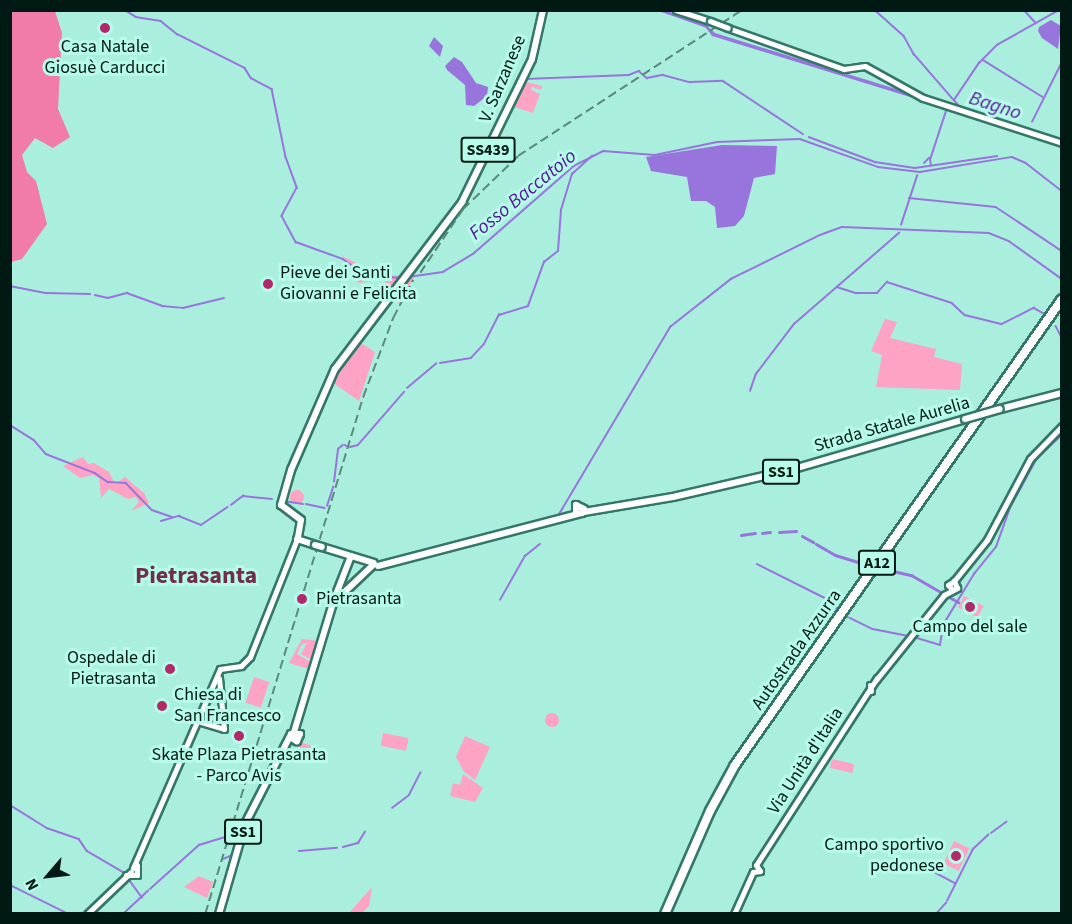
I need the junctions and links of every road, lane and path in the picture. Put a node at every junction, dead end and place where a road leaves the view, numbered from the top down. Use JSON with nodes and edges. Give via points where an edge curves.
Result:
{"nodes":[{"id":1,"x":543,"y":10,"type":"edge"},
{"id":2,"x":676,"y":10,"type":"edge"},
{"id":3,"x":1062,"y":143,"type":"edge"},
{"id":4,"x":1062,"y":299,"type":"edge"},
{"id":5,"x":1062,"y":305,"type":"edge"},
{"id":6,"x":1060,"y":394,"type":"edge"},
{"id":7,"x":1062,"y":426,"type":"edge"},
{"id":8,"x":298,"y":539,"type":"junction"},
{"id":9,"x":349,"y":556,"type":"junction"},
{"id":10,"x":376,"y":565,"type":"junction"},
{"id":11,"x":362,"y":573,"type":"junction"},
{"id":12,"x":343,"y":576,"type":"junction"},
{"id":13,"x":333,"y":603,"type":"junction"},
{"id":14,"x":215,"y":689,"type":"junction"},
{"id":15,"x":198,"y":721,"type":"junction"},
{"id":16,"x":702,"y":833,"type":"junction"},
{"id":17,"x":87,"y":914,"type":"edge"},
{"id":18,"x":219,"y":914,"type":"edge"},
{"id":19,"x":667,"y":914,"type":"edge"},
{"id":20,"x":734,"y":914,"type":"edge"}],
"edges":[{"from":1,"to":8,"type":"main road","name":"V. Sarzanese","number":"SS439","via":[[532,59],[470,189],[335,369],[291,470],[281,506],[301,520]]},
{"from":2,"to":3,"type":"main road","bridge":true,"via":[[844,69],[865,66],[923,98]]},
{"from":4,"to":16,"type":"highway","name":"Autostrada Azzurra","number":"A12","via":[[741,756]]},
{"from":5,"to":16,"type":"highway","name":"Autostrada Azzurra","number":"A12","via":[[750,749]]},
{"from":6,"to":10,"type":"main road","name":"Strada Statale Aurelia","number":"SS1","bridge":true,"via":[[790,470],[594,512],[580,510],[561,519]]},
{"from":7,"to":20,"type":"main road","name":"Via Unità d'Italia","via":[[1027,464],[987,540],[956,583],[877,678],[767,849]]},
{"from":8,"to":9,"type":"main road"},
{"from":8,"to":14,"type":"main road","via":[[250,657],[245,664],[220,669]]},
{"from":9,"to":10,"type":"main road"},
{"from":9,"to":12,"type":"main road"},
{"from":10,"to":11,"type":"main road"},
{"from":11,"to":12,"type":"main road"},
{"from":11,"to":13,"type":"main road"},
{"from":12,"to":13,"type":"main road"},
{"from":13,"to":18,"type":"main road","number":"SS1","via":[[295,736],[280,755],[244,825]]},
{"from":14,"to":15,"type":"main road"},
{"from":14,"to":15,"type":"main road","via":[[224,729]]},
{"from":15,"to":17,"type":"main road","via":[[132,872]]},
{"from":16,"to":19,"type":"highway","name":"Autostrada Azzurra","number":"A12"}]}
